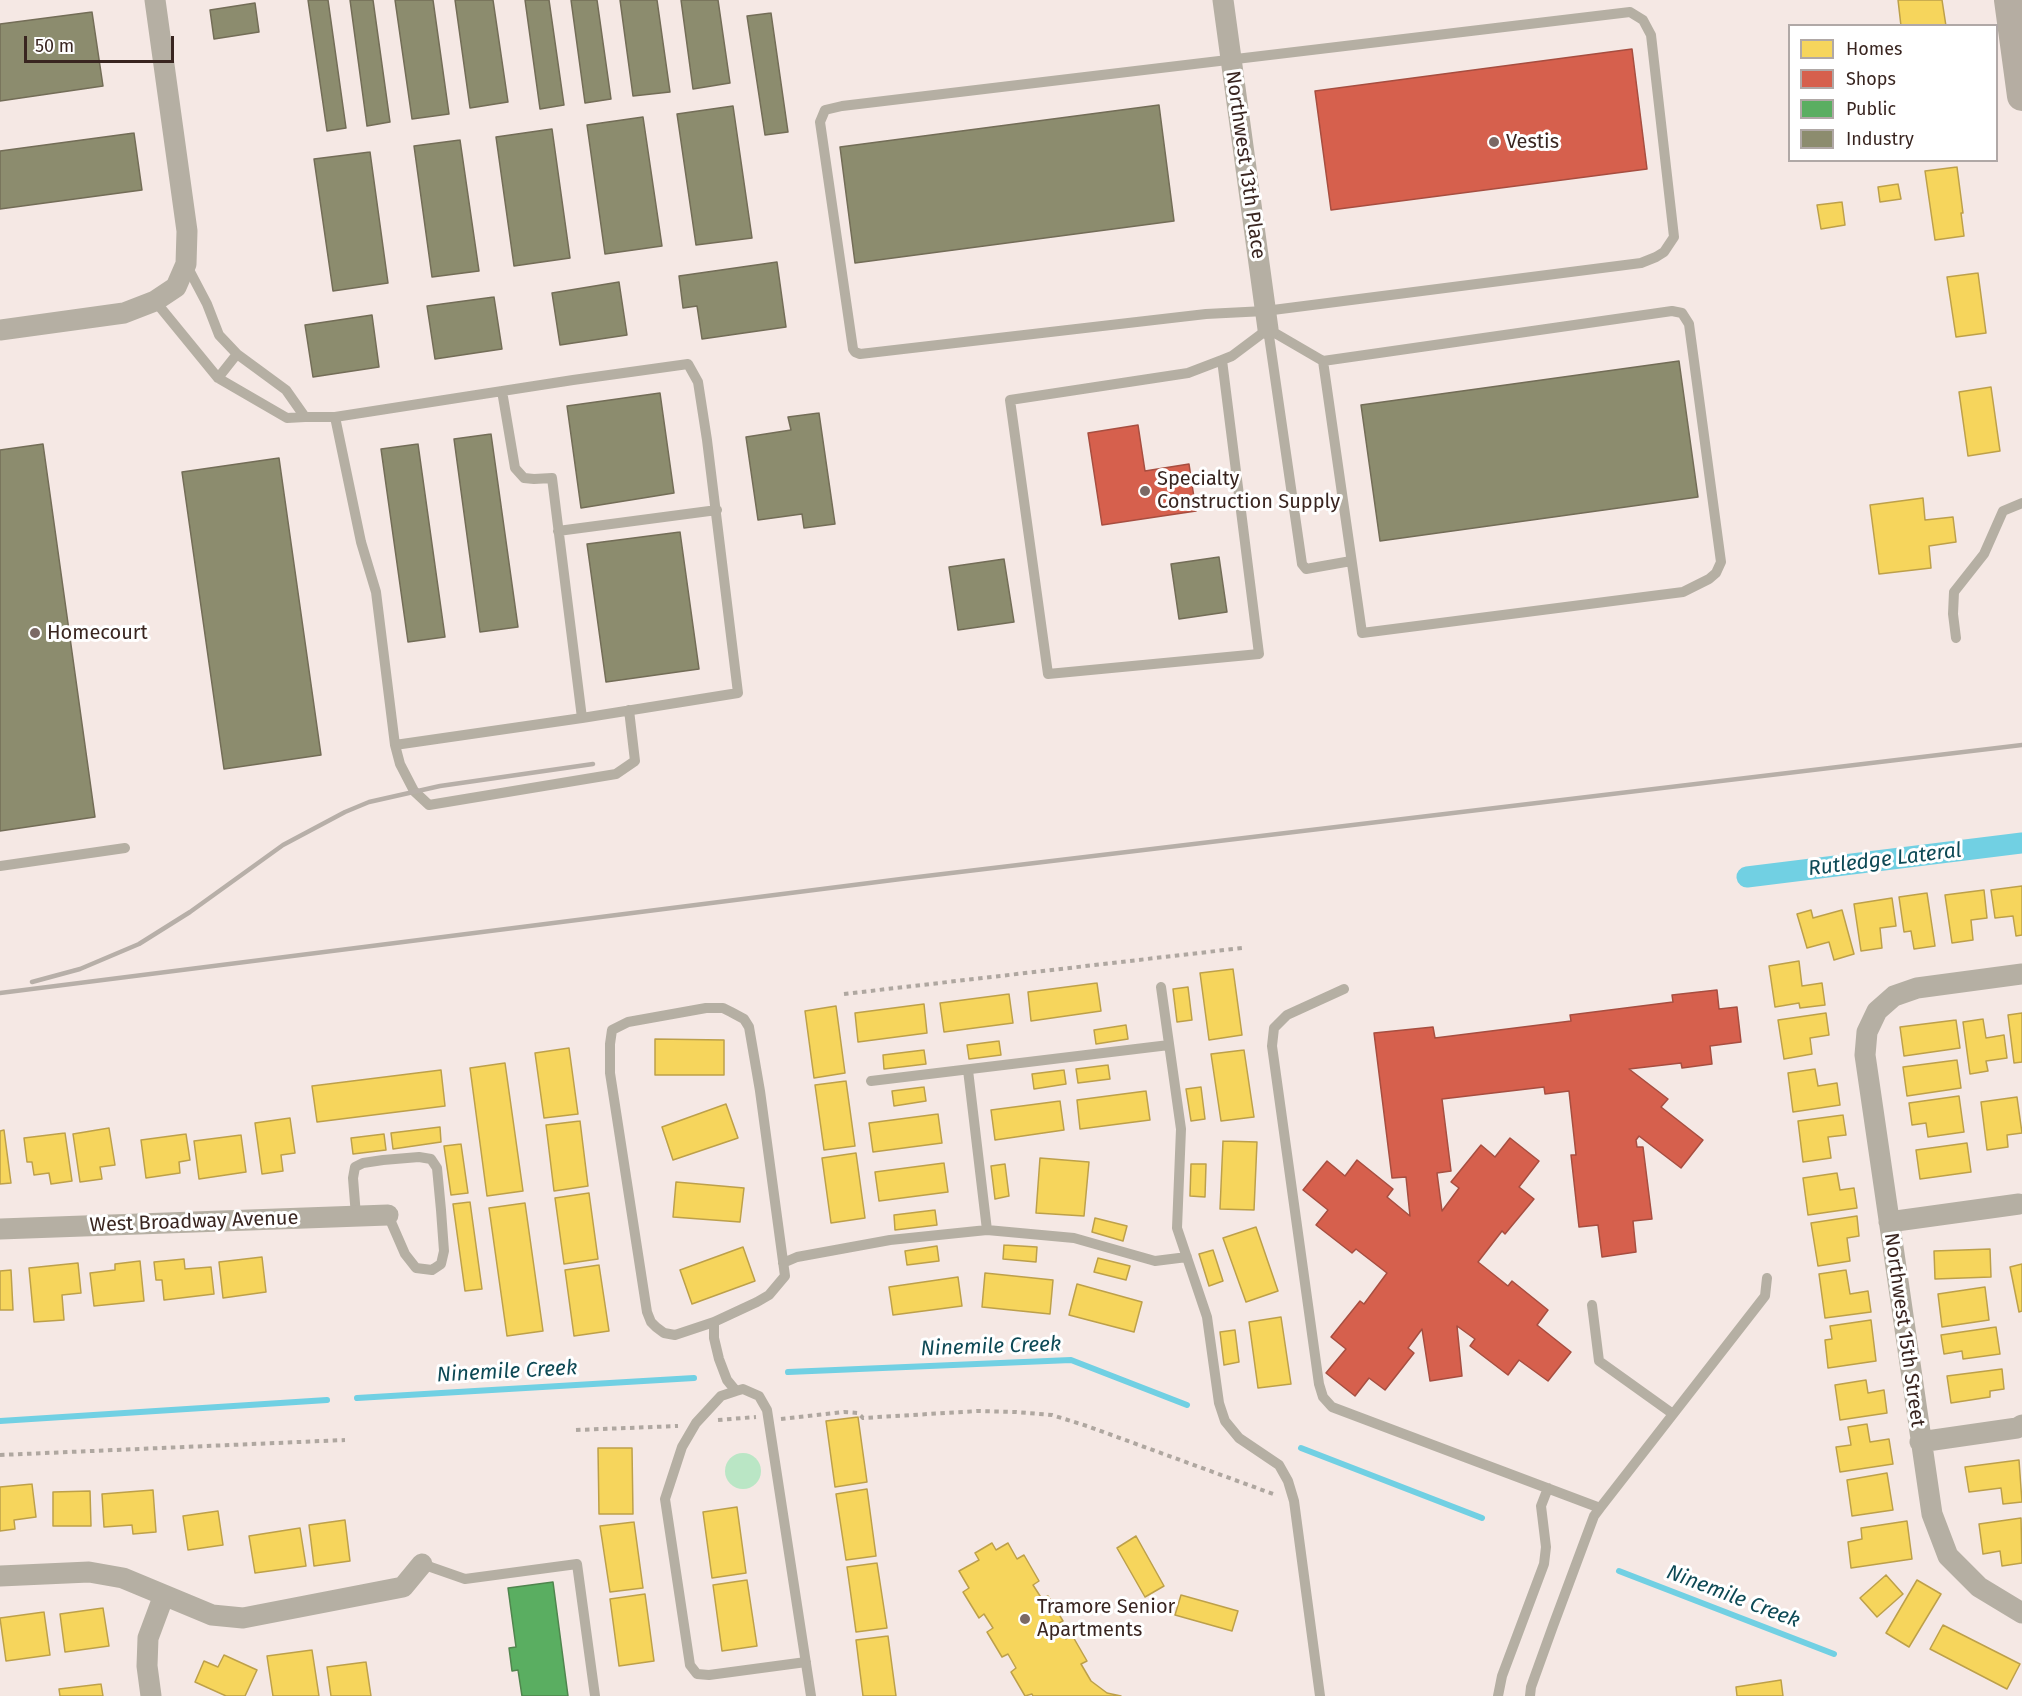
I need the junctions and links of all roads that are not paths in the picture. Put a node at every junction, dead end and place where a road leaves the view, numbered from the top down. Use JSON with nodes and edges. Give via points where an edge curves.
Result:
{"nodes":[{"id":1,"x":155,"y":0,"type":"edge"},
{"id":2,"x":1225,"y":0,"type":"edge"},
{"id":3,"x":2009,"y":0,"type":"edge"},
{"id":4,"x":1231,"y":60,"type":"junction"},
{"id":5,"x":2022,"y":96,"type":"edge"},
{"id":6,"x":186,"y":264,"type":"junction"},
{"id":7,"x":155,"y":301,"type":"junction"},
{"id":8,"x":1267,"y":320,"type":"junction"},
{"id":9,"x":0,"y":330,"type":"edge"},
{"id":10,"x":237,"y":354,"type":"junction"},
{"id":11,"x":1222,"y":360,"type":"junction"},
{"id":12,"x":1323,"y":361,"type":"junction"},
{"id":13,"x":218,"y":378,"type":"junction"},
{"id":14,"x":502,"y":391,"type":"junction"},
{"id":15,"x":305,"y":417,"type":"junction"},
{"id":16,"x":335,"y":417,"type":"junction"},
{"id":17,"x":2022,"y":503,"type":"edge"},
{"id":18,"x":717,"y":510,"type":"junction"},
{"id":19,"x":558,"y":531,"type":"junction"},
{"id":20,"x":1351,"y":561,"type":"junction"},
{"id":21,"x":1956,"y":638,"type":"dead end"},
{"id":22,"x":629,"y":710,"type":"junction"},
{"id":23,"x":582,"y":718,"type":"junction"},
{"id":24,"x":394,"y":744,"type":"junction"},
{"id":25,"x":125,"y":848,"type":"dead end"},
{"id":26,"x":0,"y":866,"type":"edge"},
{"id":27,"x":2022,"y":974,"type":"edge"},
{"id":28,"x":1161,"y":987,"type":"dead end"},
{"id":29,"x":1344,"y":989,"type":"dead end"},
{"id":30,"x":1169,"y":1045,"type":"junction"},
{"id":31,"x":968,"y":1070,"type":"junction"},
{"id":32,"x":871,"y":1081,"type":"dead end"},
{"id":33,"x":2019,"y":1204,"type":"dead end"},
{"id":34,"x":388,"y":1215,"type":"joint"},
{"id":35,"x":356,"y":1216,"type":"junction"},
{"id":36,"x":1889,"y":1222,"type":"junction"},
{"id":37,"x":0,"y":1229,"type":"edge"},
{"id":38,"x":987,"y":1230,"type":"junction"},
{"id":39,"x":1187,"y":1257,"type":"junction"},
{"id":40,"x":783,"y":1263,"type":"junction"},
{"id":41,"x":1767,"y":1278,"type":"dead end"},
{"id":42,"x":1592,"y":1305,"type":"dead end"},
{"id":43,"x":714,"y":1322,"type":"junction"},
{"id":44,"x":736,"y":1391,"type":"junction"},
{"id":45,"x":1673,"y":1414,"type":"junction"},
{"id":46,"x":2022,"y":1425,"type":"edge"},
{"id":47,"x":1920,"y":1442,"type":"junction"},
{"id":48,"x":1548,"y":1488,"type":"junction"},
{"id":49,"x":1600,"y":1508,"type":"junction"},
{"id":50,"x":422,"y":1564,"type":"joint"},
{"id":51,"x":0,"y":1576,"type":"edge"},
{"id":52,"x":164,"y":1595,"type":"junction"},
{"id":53,"x":2022,"y":1613,"type":"edge"},
{"id":54,"x":806,"y":1662,"type":"junction"},
{"id":55,"x":151,"y":1696,"type":"edge"},
{"id":56,"x":596,"y":1696,"type":"edge"},
{"id":57,"x":811,"y":1696,"type":"edge"},
{"id":58,"x":1320,"y":1696,"type":"edge"},
{"id":59,"x":1498,"y":1696,"type":"edge"},
{"id":60,"x":1530,"y":1696,"type":"edge"}],
"edges":[{"from":1,"to":6,"type":"street","via":[[187,231]]},
{"from":2,"to":4,"type":"street","name":"Northwest 13th Place"},
{"from":3,"to":5,"type":"main road"},
{"from":4,"to":8,"type":"street","name":"Northwest 13th Place"},
{"from":4,"to":8,"type":"lane","via":[[1630,12],[1643,20],[1651,35],[1674,237],[1664,252],[1641,263]]},
{"from":4,"to":8,"type":"lane","via":[[842,106],[825,110],[820,122],[855,352],[1206,314]]},
{"from":6,"to":7,"type":"street","via":[[176,287]]},
{"from":6,"to":10,"type":"lane","via":[[219,335]]},
{"from":7,"to":9,"type":"street","via":[[124,313]]},
{"from":7,"to":13,"type":"lane"},
{"from":8,"to":11,"type":"lane","via":[[1232,356]]},
{"from":8,"to":12,"type":"lane"},
{"from":8,"to":20,"type":"lane","via":[[1302,564],[1306,568]]},
{"from":10,"to":13,"type":"lane"},
{"from":10,"to":15,"type":"lane","via":[[286,390]]},
{"from":11,"to":11,"type":"lane","via":[[1188,374],[1011,400],[1048,674],[1258,654]]},
{"from":12,"to":20,"type":"lane"},
{"from":12,"to":20,"type":"lane","via":[[1672,311],[1682,313],[1689,324],[1720,562],[1709,579],[1683,592],[1362,633]]},
{"from":13,"to":15,"type":"lane","via":[[287,418]]},
{"from":14,"to":16,"type":"lane"},
{"from":14,"to":18,"type":"lane","via":[[688,364],[698,382]]},
{"from":14,"to":19,"type":"lane","via":[[515,468],[524,478],[552,478]]},
{"from":15,"to":16,"type":"lane"},
{"from":16,"to":24,"type":"lane","via":[[361,542],[376,592]]},
{"from":17,"to":21,"type":"lane","via":[[2003,511],[1984,554],[1954,592]]},
{"from":18,"to":19,"type":"lane"},
{"from":18,"to":22,"type":"lane","via":[[738,693]]},
{"from":19,"to":23,"type":"lane"},
{"from":22,"to":23,"type":"lane"},
{"from":22,"to":24,"type":"lane","via":[[635,760],[616,774],[429,805],[414,791]]},
{"from":23,"to":24,"type":"lane"},
{"from":25,"to":26,"type":"lane"},
{"from":27,"to":36,"type":"street","name":"Northwest 15th Street","via":[[1917,988],[1894,996],[1877,1011],[1867,1032],[1865,1055]]},
{"from":28,"to":30,"type":"lane"},
{"from":29,"to":48,"type":"lane","via":[[1287,1014],[1274,1028],[1272,1046],[1323,1397],[1332,1407]]},
{"from":30,"to":31,"type":"lane"},
{"from":30,"to":39,"type":"lane","via":[[1181,1129],[1177,1228]]},
{"from":31,"to":32,"type":"lane"},
{"from":31,"to":38,"type":"lane"},
{"from":33,"to":36,"type":"street"},
{"from":34,"to":35,"type":"street","name":"West Broadway Avenue"},
{"from":34,"to":35,"type":"lane","via":[[405,1254],[416,1268],[432,1270],[441,1264],[444,1251],[437,1168],[430,1159],[383,1160],[355,1167]]},
{"from":35,"to":37,"type":"street","name":"West Broadway Avenue"},
{"from":36,"to":47,"type":"street","name":"Northwest 15th Street"},
{"from":38,"to":39,"type":"lane","via":[[1074,1238],[1155,1261]]},
{"from":38,"to":40,"type":"lane","via":[[890,1240]]},
{"from":39,"to":58,"type":"lane","via":[[1207,1317],[1219,1403],[1226,1421],[1239,1438],[1279,1465],[1288,1481]]},
{"from":40,"to":43,"type":"lane","via":[[785,1276],[769,1295]]},
{"from":40,"to":43,"type":"lane","via":[[760,1091],[744,1019],[723,1008],[706,1008],[627,1022],[612,1030],[610,1072],[647,1312],[651,1322],[664,1333],[675,1335]]},
{"from":41,"to":45,"type":"lane","via":[[1765,1296]]},
{"from":42,"to":45,"type":"lane","via":[[1599,1361]]},
{"from":43,"to":44,"type":"lane","via":[[719,1359]]},
{"from":44,"to":54,"type":"lane","via":[[743,1389],[759,1396],[766,1410]]},
{"from":44,"to":54,"type":"lane","via":[[721,1396],[696,1423],[682,1447],[665,1499],[690,1665],[697,1674],[709,1675]]},
{"from":45,"to":49,"type":"lane"},
{"from":46,"to":47,"type":"street"},
{"from":47,"to":53,"type":"street","name":"Northwest 15th Street","via":[[1932,1514],[1948,1556],[1979,1587]]},
{"from":48,"to":49,"type":"lane"},
{"from":48,"to":59,"type":"lane","via":[[1541,1506],[1544,1564]]},
{"from":49,"to":60,"type":"lane"},
{"from":50,"to":52,"type":"street","via":[[403,1587],[243,1618],[212,1615]]},
{"from":50,"to":56,"type":"lane","via":[[465,1579],[577,1564]]},
{"from":51,"to":52,"type":"street","via":[[89,1572],[123,1578]]},
{"from":52,"to":55,"type":"street","via":[[148,1638]]},
{"from":54,"to":57,"type":"lane"}]}
